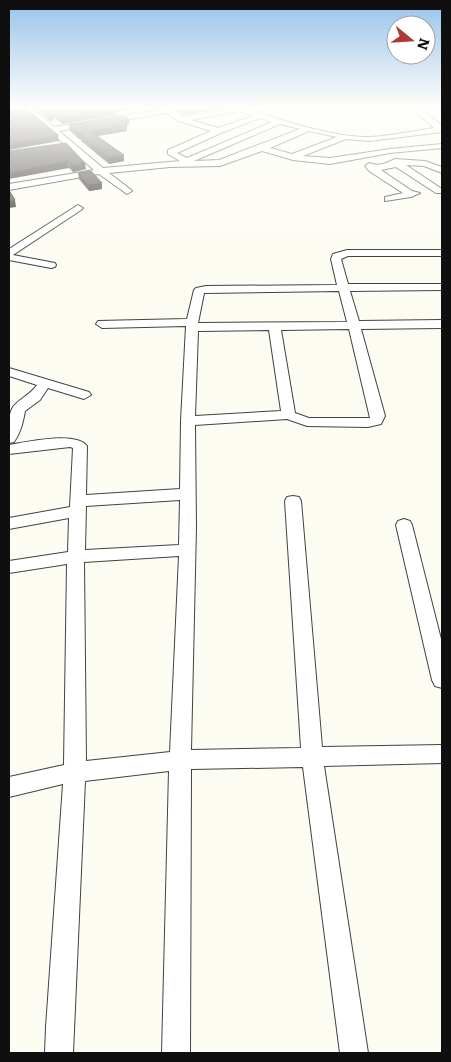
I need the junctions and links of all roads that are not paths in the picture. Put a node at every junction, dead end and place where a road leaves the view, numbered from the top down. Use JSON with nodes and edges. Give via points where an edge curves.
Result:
{"nodes":[{"id":1,"x":80,"y":156,"type":"edge"},
{"id":2,"x":175,"y":156,"type":"edge"},
{"id":3,"x":201,"y":156,"type":"edge"},
{"id":4,"x":242,"y":156,"type":"edge"},
{"id":5,"x":288,"y":156,"type":"edge"},
{"id":6,"x":296,"y":156,"type":"edge"},
{"id":7,"x":368,"y":156,"type":"edge"},
{"id":8,"x":385,"y":156,"type":"edge"},
{"id":9,"x":293,"y":157,"type":"junction"},
{"id":10,"x":356,"y":158,"type":"junction"},
{"id":11,"x":188,"y":161,"type":"junction"},
{"id":12,"x":202,"y":163,"type":"junction"},
{"id":13,"x":398,"y":164,"type":"junction"},
{"id":14,"x":372,"y":169,"type":"junction"},
{"id":15,"x":442,"y":170,"type":"edge"},
{"id":16,"x":101,"y":171,"type":"junction"},
{"id":17,"x":9,"y":187,"type":"edge"},
{"id":18,"x":441,"y":191,"type":"edge"},
{"id":19,"x":127,"y":192,"type":"dead end"},
{"id":20,"x":411,"y":194,"type":"junction"},
{"id":21,"x":388,"y":199,"type":"dead end"},
{"id":22,"x":78,"y":208,"type":"dead end"},
{"id":23,"x":9,"y":253,"type":"edge"},
{"id":24,"x":442,"y":253,"type":"edge"},
{"id":25,"x":9,"y":257,"type":"edge"},
{"id":26,"x":51,"y":265,"type":"dead end"},
{"id":27,"x":442,"y":287,"type":"edge"},
{"id":28,"x":344,"y":288,"type":"junction"},
{"id":29,"x":102,"y":324,"type":"dead end"},
{"id":30,"x":442,"y":324,"type":"edge"},
{"id":31,"x":192,"y":325,"type":"junction"},
{"id":32,"x":355,"y":325,"type":"junction"},
{"id":33,"x":274,"y":326,"type":"junction"},
{"id":34,"x":9,"y":372,"type":"edge"},
{"id":35,"x":46,"y":383,"type":"junction"},
{"id":36,"x":84,"y":395,"type":"dead end"},
{"id":37,"x":288,"y":415,"type":"junction"},
{"id":38,"x":188,"y":421,"type":"junction"},
{"id":39,"x":9,"y":439,"type":"edge"},
{"id":40,"x":9,"y":449,"type":"edge"},
{"id":41,"x":187,"y":494,"type":"junction"},
{"id":42,"x":293,"y":501,"type":"dead end"},
{"id":43,"x":79,"y":506,"type":"junction"},
{"id":44,"x":9,"y":522,"type":"edge"},
{"id":45,"x":404,"y":525,"type":"dead end"},
{"id":46,"x":186,"y":550,"type":"junction"},
{"id":47,"x":76,"y":557,"type":"junction"},
{"id":48,"x":9,"y":567,"type":"edge"},
{"id":49,"x":442,"y":680,"type":"edge"},
{"id":50,"x":442,"y":754,"type":"edge"},
{"id":51,"x":312,"y":756,"type":"junction"},
{"id":52,"x":180,"y":760,"type":"junction"},
{"id":53,"x":75,"y":772,"type":"junction"},
{"id":54,"x":9,"y":787,"type":"edge"},
{"id":55,"x":59,"y":1053,"type":"edge"},
{"id":56,"x":176,"y":1053,"type":"edge"},
{"id":57,"x":354,"y":1053,"type":"edge"}],
"edges":[{"from":1,"to":16,"type":"street"},
{"from":2,"to":11,"type":"street"},
{"from":3,"to":11,"type":"street"},
{"from":4,"to":12,"type":"street","via":[[227,161]]},
{"from":5,"to":9,"type":"street"},
{"from":6,"to":9,"type":"street"},
{"from":7,"to":10,"type":"street"},
{"from":8,"to":13,"type":"street"},
{"from":9,"to":10,"type":"street","via":[[330,161]]},
{"from":10,"to":14,"type":"street"},
{"from":11,"to":12,"type":"street"},
{"from":12,"to":16,"type":"street"},
{"from":13,"to":14,"type":"street"},
{"from":13,"to":15,"type":"street","via":[[428,163]]},
{"from":13,"to":18,"type":"street"},
{"from":14,"to":20,"type":"street"},
{"from":16,"to":17,"type":"street"},
{"from":16,"to":19,"type":"street"},
{"from":18,"to":20,"type":"street"},
{"from":20,"to":21,"type":"street"},
{"from":22,"to":23,"type":"street"},
{"from":24,"to":28,"type":"street","via":[[340,254],[336,259]]},
{"from":25,"to":26,"type":"street"},
{"from":27,"to":28,"type":"street"},
{"from":28,"to":31,"type":"street","via":[[200,290]]},
{"from":28,"to":32,"type":"street"},
{"from":29,"to":31,"type":"street"},
{"from":30,"to":32,"type":"street"},
{"from":31,"to":33,"type":"street"},
{"from":31,"to":38,"type":"street"},
{"from":32,"to":33,"type":"street"},
{"from":32,"to":37,"type":"street","via":[[378,416],[376,421],[307,422]]},
{"from":33,"to":37,"type":"street"},
{"from":34,"to":35,"type":"street"},
{"from":35,"to":36,"type":"street"},
{"from":35,"to":39,"type":"street","via":[[35,397],[18,409]]},
{"from":37,"to":38,"type":"street"},
{"from":38,"to":41,"type":"street"},
{"from":40,"to":43,"type":"street","via":[[77,443],[80,446]]},
{"from":41,"to":43,"type":"street"},
{"from":41,"to":46,"type":"street"},
{"from":42,"to":51,"type":"street"},
{"from":43,"to":44,"type":"street"},
{"from":43,"to":47,"type":"street"},
{"from":45,"to":49,"type":"street"},
{"from":46,"to":47,"type":"street"},
{"from":46,"to":52,"type":"street"},
{"from":47,"to":48,"type":"street"},
{"from":47,"to":53,"type":"street"},
{"from":50,"to":51,"type":"street"},
{"from":51,"to":52,"type":"street"},
{"from":51,"to":57,"type":"street"},
{"from":52,"to":53,"type":"street"},
{"from":52,"to":56,"type":"street"},
{"from":53,"to":54,"type":"street"},
{"from":53,"to":55,"type":"street"}]}
